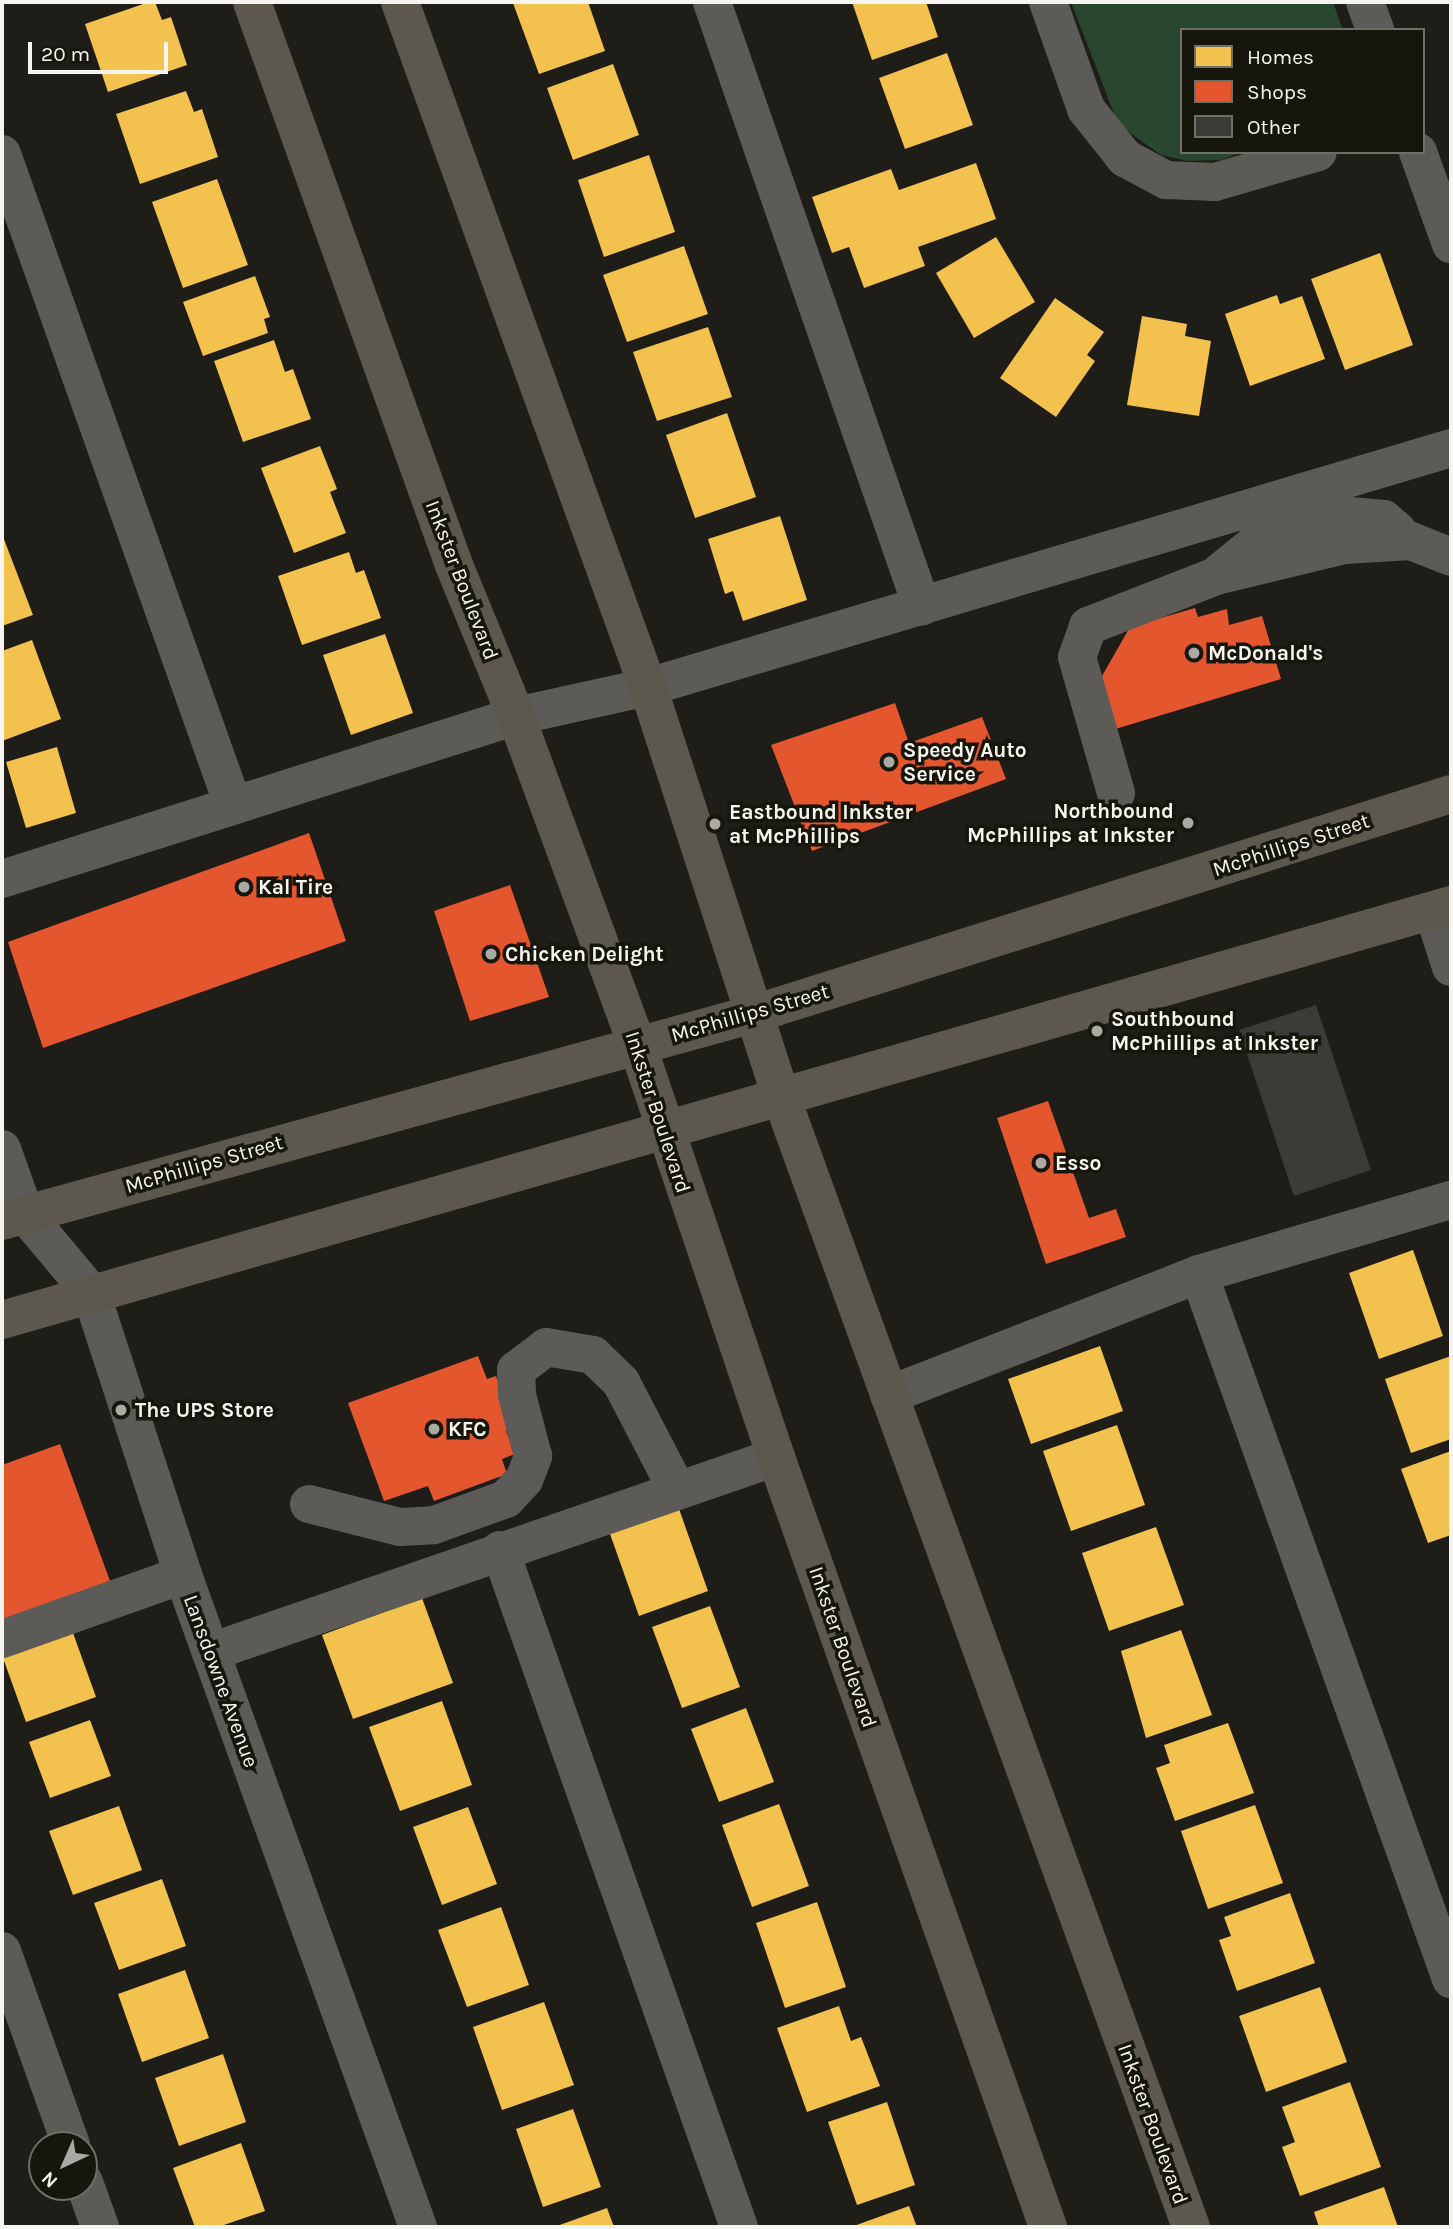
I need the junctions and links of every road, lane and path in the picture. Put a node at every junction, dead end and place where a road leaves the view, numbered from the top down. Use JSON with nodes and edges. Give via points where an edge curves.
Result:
{"nodes":[{"id":1,"x":252,"y":2,"type":"edge"},
{"id":2,"x":400,"y":2,"type":"edge"},
{"id":3,"x":712,"y":2,"type":"edge"},
{"id":4,"x":1048,"y":2,"type":"edge"},
{"id":5,"x":1366,"y":2,"type":"edge"},
{"id":6,"x":1374,"y":28,"type":"edge"},
{"id":7,"x":2,"y":154,"type":"edge"},
{"id":8,"x":1311,"y":154,"type":"edge"},
{"id":9,"x":1419,"y":154,"type":"edge"},
{"id":10,"x":1451,"y":244,"type":"edge"},
{"id":11,"x":1451,"y":448,"type":"edge"},
{"id":12,"x":1451,"y":557,"type":"edge"},
{"id":13,"x":922,"y":607,"type":"junction"},
{"id":14,"x":648,"y":687,"type":"junction"},
{"id":15,"x":516,"y":716,"type":"junction"},
{"id":16,"x":1116,"y":793,"type":"dead end"},
{"id":17,"x":1451,"y":794,"type":"edge"},
{"id":18,"x":233,"y":805,"type":"junction"},
{"id":19,"x":2,"y":878,"type":"edge"},
{"id":20,"x":1442,"y":908,"type":"edge"},
{"id":21,"x":1451,"y":967,"type":"edge"},
{"id":22,"x":757,"y":1013,"type":"junction"},
{"id":23,"x":637,"y":1044,"type":"junction"},
{"id":24,"x":782,"y":1099,"type":"junction"},
{"id":25,"x":664,"y":1132,"type":"junction"},
{"id":26,"x":2,"y":1149,"type":"edge"},
{"id":27,"x":1451,"y":1200,"type":"edge"},
{"id":28,"x":13,"y":1217,"type":"edge"},
{"id":29,"x":1199,"y":1274,"type":"junction"},
{"id":30,"x":92,"y":1293,"type":"junction"},
{"id":31,"x":2,"y":1320,"type":"edge"},
{"id":32,"x":889,"y":1395,"type":"junction"},
{"id":33,"x":776,"y":1457,"type":"junction"},
{"id":34,"x":677,"y":1490,"type":"junction"},
{"id":35,"x":309,"y":1504,"type":"dead end"},
{"id":36,"x":500,"y":1550,"type":"junction"},
{"id":37,"x":183,"y":1575,"type":"junction"},
{"id":38,"x":2,"y":1639,"type":"edge"},
{"id":39,"x":211,"y":1653,"type":"junction"},
{"id":40,"x":2,"y":1951,"type":"edge"},
{"id":41,"x":1451,"y":1979,"type":"edge"},
{"id":42,"x":66,"y":2131,"type":"edge"},
{"id":43,"x":91,"y":2201,"type":"edge"},
{"id":44,"x":100,"y":2227,"type":"edge"},
{"id":45,"x":418,"y":2227,"type":"edge"},
{"id":46,"x":739,"y":2227,"type":"edge"},
{"id":47,"x":1048,"y":2227,"type":"edge"},
{"id":48,"x":1191,"y":2227,"type":"edge"}],
"edges":[{"from":1,"to":15,"type":"main road","name":"Inkster Boulevard","via":[[454,565]]},
{"from":2,"to":14,"type":"main road","name":"Inkster Boulevard"},
{"from":3,"to":13,"type":"street"},
{"from":4,"to":8,"type":"street","via":[[1086,109],[1125,158],[1166,180],[1215,181]]},
{"from":5,"to":6,"type":"street"},
{"from":7,"to":18,"type":"street"},
{"from":9,"to":10,"type":"street"},
{"from":11,"to":13,"type":"street"},
{"from":12,"to":16,"type":"street","via":[[1411,541],[1344,545],[1216,576],[1088,626],[1077,657]]},
{"from":13,"to":14,"type":"street"},
{"from":14,"to":15,"type":"street"},
{"from":14,"to":22,"type":"main road","name":"Inkster Boulevard"},
{"from":15,"to":18,"type":"street"},
{"from":15,"to":23,"type":"main road","name":"Inkster Boulevard"},
{"from":17,"to":22,"type":"main road","name":"McPhillips Street"},
{"from":18,"to":19,"type":"street"},
{"from":20,"to":21,"type":"street"},
{"from":20,"to":24,"type":"main road"},
{"from":22,"to":23,"type":"main road","name":"McPhillips Street"},
{"from":22,"to":24,"type":"main road","name":"Inkster Boulevard"},
{"from":23,"to":25,"type":"main road","name":"Inkster Boulevard"},
{"from":23,"to":28,"type":"main road","name":"McPhillips Street"},
{"from":24,"to":25,"type":"main road"},
{"from":24,"to":32,"type":"main road","name":"Inkster Boulevard"},
{"from":25,"to":30,"type":"main road"},
{"from":25,"to":33,"type":"main road","name":"Inkster Boulevard"},
{"from":26,"to":28,"type":"street","name":"Lansdowne Avenue"},
{"from":27,"to":29,"type":"street"},
{"from":28,"to":30,"type":"street","name":"Lansdowne Avenue"},
{"from":29,"to":32,"type":"street"},
{"from":29,"to":41,"type":"street"},
{"from":30,"to":31,"type":"main road"},
{"from":30,"to":37,"type":"street","name":"Lansdowne Avenue"},
{"from":32,"to":48,"type":"main road","name":"Inkster Boulevard"},
{"from":33,"to":34,"type":"street"},
{"from":33,"to":47,"type":"main road","name":"Inkster Boulevard"},
{"from":34,"to":35,"type":"street","via":[[621,1382],[593,1355],[546,1347],[516,1370],[517,1395],[533,1455],[524,1480],[506,1499],[434,1525],[400,1527]]},
{"from":34,"to":36,"type":"street"},
{"from":36,"to":39,"type":"street"},
{"from":36,"to":46,"type":"street"},
{"from":37,"to":38,"type":"street"},
{"from":37,"to":39,"type":"street","name":"Lansdowne Avenue"},
{"from":39,"to":45,"type":"street","name":"Lansdowne Avenue"},
{"from":40,"to":42,"type":"street"},
{"from":43,"to":44,"type":"street"}]}
